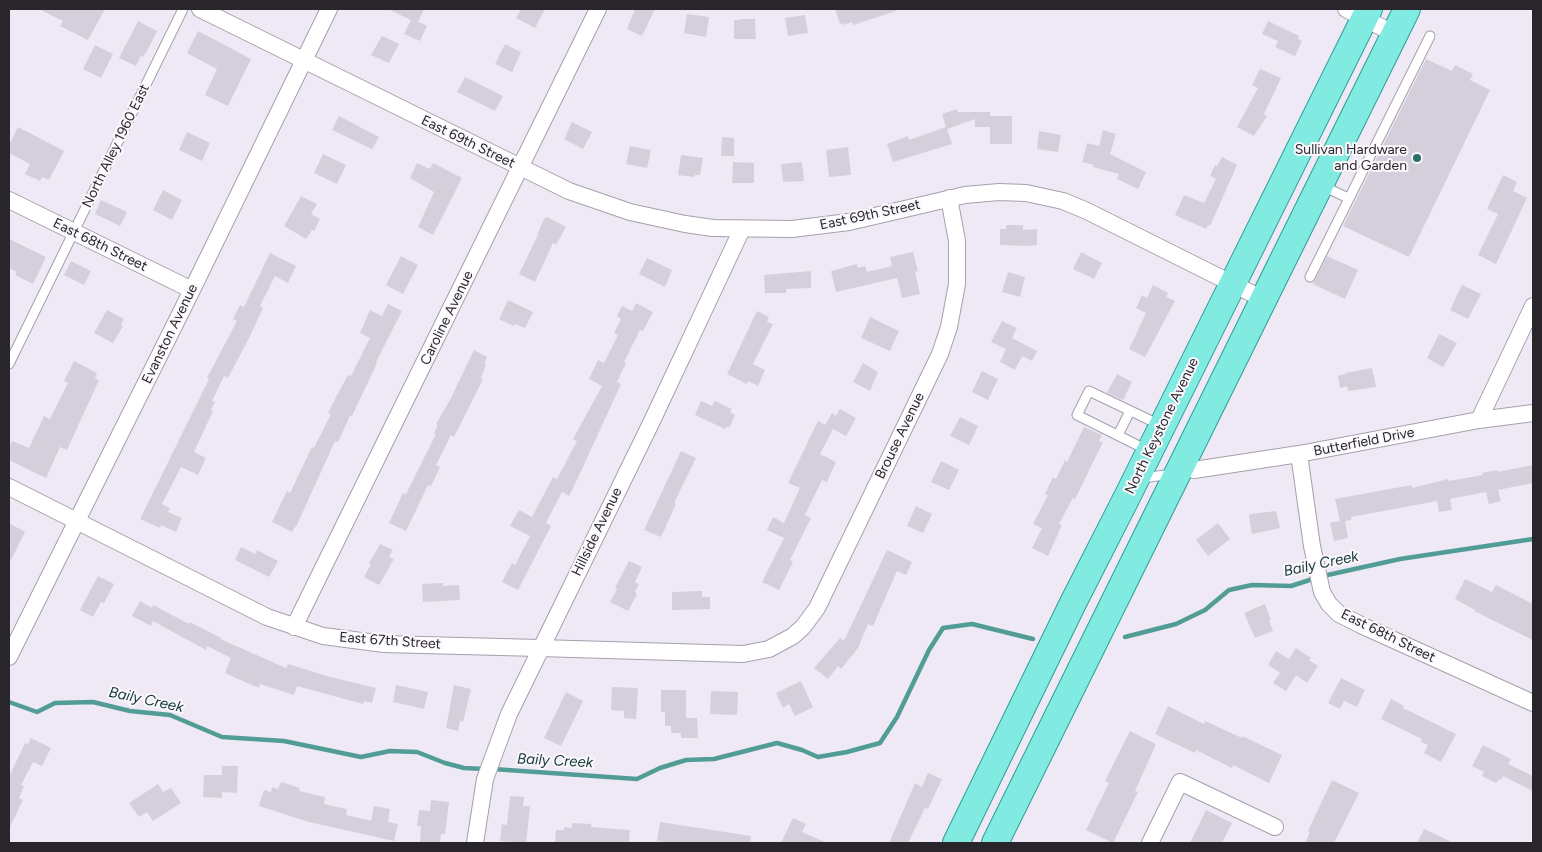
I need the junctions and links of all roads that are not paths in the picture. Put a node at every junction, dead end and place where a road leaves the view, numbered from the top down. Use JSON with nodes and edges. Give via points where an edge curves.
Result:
{"nodes":[{"id":1,"x":183,"y":9,"type":"edge"},
{"id":2,"x":200,"y":9,"type":"edge"},
{"id":3,"x":329,"y":9,"type":"edge"},
{"id":4,"x":598,"y":9,"type":"edge"},
{"id":5,"x":1407,"y":9,"type":"edge"},
{"id":6,"x":1359,"y":12,"type":"edge"},
{"id":7,"x":1395,"y":34,"type":"junction"},
{"id":8,"x":1430,"y":36,"type":"dead end"},
{"id":9,"x":304,"y":60,"type":"junction"},
{"id":10,"x":521,"y":168,"type":"junction"},
{"id":11,"x":1320,"y":185,"type":"junction"},
{"id":12,"x":949,"y":198,"type":"junction"},
{"id":13,"x":1348,"y":198,"type":"junction"},
{"id":14,"x":9,"y":200,"type":"edge"},
{"id":15,"x":742,"y":229,"type":"junction"},
{"id":16,"x":73,"y":232,"type":"junction"},
{"id":17,"x":1310,"y":277,"type":"dead end"},
{"id":18,"x":1233,"y":283,"type":"junction"},
{"id":19,"x":192,"y":290,"type":"junction"},
{"id":20,"x":1263,"y":299,"type":"junction"},
{"id":21,"x":1533,"y":306,"type":"edge"},
{"id":22,"x":9,"y":364,"type":"edge"},
{"id":23,"x":1130,"y":411,"type":"junction"},
{"id":24,"x":1533,"y":413,"type":"edge"},
{"id":25,"x":1479,"y":420,"type":"junction"},
{"id":26,"x":1162,"y":426,"type":"junction"},
{"id":27,"x":1118,"y":435,"type":"junction"},
{"id":28,"x":1150,"y":451,"type":"junction"},
{"id":29,"x":1299,"y":454,"type":"junction"},
{"id":30,"x":1185,"y":472,"type":"junction"},
{"id":31,"x":1136,"y":478,"type":"junction"},
{"id":32,"x":9,"y":488,"type":"edge"},
{"id":33,"x":77,"y":521,"type":"junction"},
{"id":34,"x":294,"y":627,"type":"junction"},
{"id":35,"x":774,"y":646,"type":"joint"},
{"id":36,"x":539,"y":648,"type":"junction"},
{"id":37,"x":9,"y":657,"type":"edge"},
{"id":38,"x":1533,"y":703,"type":"edge"},
{"id":39,"x":1275,"y":826,"type":"dead end"},
{"id":40,"x":475,"y":843,"type":"edge"},
{"id":41,"x":956,"y":843,"type":"edge"},
{"id":42,"x":995,"y":843,"type":"edge"},
{"id":43,"x":1150,"y":843,"type":"edge"}],
"edges":[{"from":1,"to":16,"type":"lane","name":"North Alley 1960 East"},
{"from":2,"to":9,"type":"street","name":"East 69th Street"},
{"from":3,"to":9,"type":"street","name":"Evanston Avenue"},
{"from":4,"to":10,"type":"street","name":"Caroline Avenue"},
{"from":5,"to":7,"type":"main road"},
{"from":6,"to":7,"type":"street"},
{"from":6,"to":18,"type":"main road","name":"North Keystone Avenue"},
{"from":7,"to":11,"type":"main road"},
{"from":8,"to":13,"type":"lane"},
{"from":9,"to":10,"type":"street","name":"East 69th Street"},
{"from":9,"to":19,"type":"street","name":"Evanston Avenue"},
{"from":10,"to":15,"type":"street","name":"East 69th Street","via":[[569,191],[630,212],[685,224]]},
{"from":10,"to":34,"type":"street","name":"Caroline Avenue"},
{"from":11,"to":13,"type":"lane"},
{"from":11,"to":20,"type":"main road"},
{"from":12,"to":15,"type":"street","name":"East 69th Street","via":[[842,223],[792,229]]},
{"from":12,"to":18,"type":"street","name":"East 69th Street","via":[[1012,192],[1063,201]]},
{"from":12,"to":35,"type":"street","name":"Brouse Avenue","via":[[957,241],[957,284],[940,354],[817,608],[793,636]]},
{"from":13,"to":17,"type":"lane"},
{"from":14,"to":16,"type":"street","name":"East 68th Street"},
{"from":15,"to":36,"type":"street","name":"Hillside Avenue","via":[[652,421]]},
{"from":16,"to":19,"type":"street","name":"East 68th Street"},
{"from":16,"to":22,"type":"lane","name":"North Alley 1960 East"},
{"from":18,"to":20,"type":"street","name":"East 69th Street"},
{"from":18,"to":26,"type":"main road","name":"North Keystone Avenue"},
{"from":19,"to":33,"type":"street","name":"Evanston Avenue"},
{"from":20,"to":30,"type":"main road"},
{"from":21,"to":25,"type":"street"},
{"from":23,"to":26,"type":"lane"},
{"from":23,"to":27,"type":"lane"},
{"from":23,"to":27,"type":"lane","via":[[1089,391],[1078,415]]},
{"from":24,"to":25,"type":"street","name":"Butterfield Drive"},
{"from":25,"to":29,"type":"street","name":"Butterfield Drive"},
{"from":26,"to":28,"type":"main road","name":"North Keystone Avenue"},
{"from":27,"to":28,"type":"lane"},
{"from":28,"to":31,"type":"main road","name":"North Keystone Avenue"},
{"from":29,"to":30,"type":"street","name":"Butterfield Drive"},
{"from":29,"to":38,"type":"street","name":"East 68th Street","via":[[1312,546],[1322,592],[1329,604],[1350,620]]},
{"from":30,"to":31,"type":"lane"},
{"from":30,"to":42,"type":"main road","via":[[1114,600]]},
{"from":31,"to":41,"type":"main road","name":"North Keystone Avenue","via":[[1072,602]]},
{"from":32,"to":33,"type":"street","name":"East 67th Street"},
{"from":33,"to":34,"type":"street","name":"East 67th Street","via":[[267,617]]},
{"from":33,"to":37,"type":"street","name":"Evanston Avenue"},
{"from":34,"to":36,"type":"street","name":"East 67th Street","via":[[323,636],[369,643]]},
{"from":35,"to":36,"type":"street","name":"East 67th Street","via":[[742,654]]},
{"from":36,"to":40,"type":"street","name":"Hillside Avenue","via":[[491,760]]},
{"from":39,"to":43,"type":"street","via":[[1180,782]]}]}
